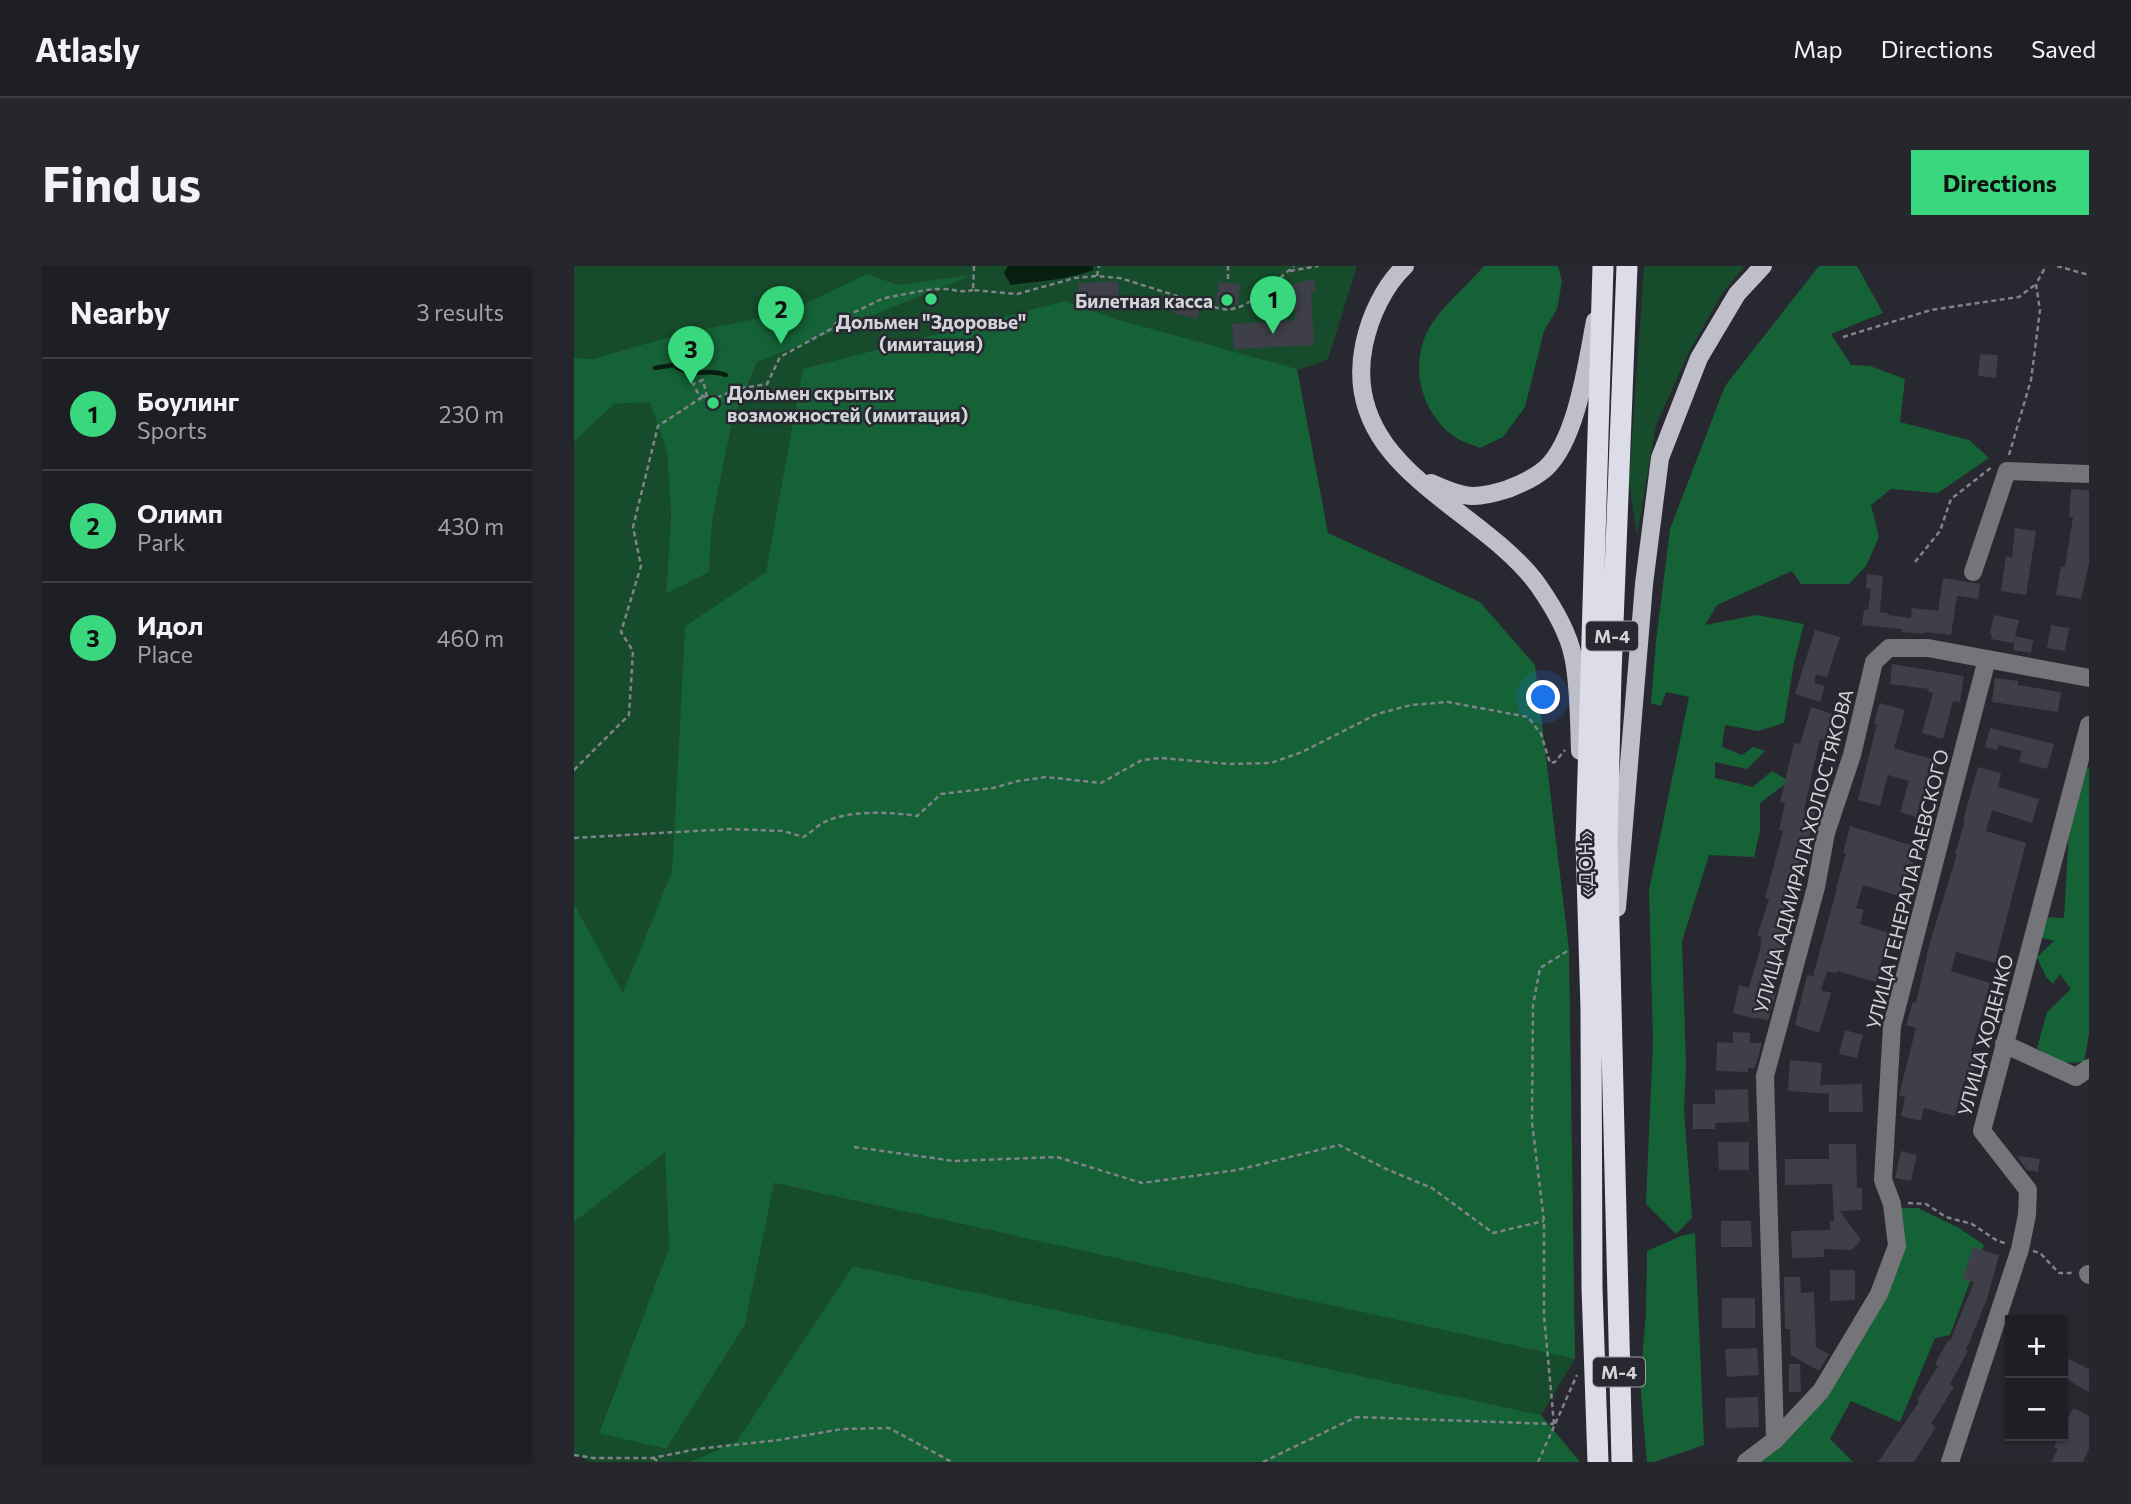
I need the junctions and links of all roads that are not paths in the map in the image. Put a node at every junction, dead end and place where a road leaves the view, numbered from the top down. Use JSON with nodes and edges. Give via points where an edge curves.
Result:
{"nodes":[{"id":1,"x":1405,"y":266,"type":"edge"},
{"id":2,"x":1628,"y":266,"type":"edge"},
{"id":3,"x":1763,"y":266,"type":"edge"},
{"id":4,"x":1602,"y":273,"type":"edge"},
{"id":5,"x":1378,"y":429,"type":"junction"},
{"id":6,"x":2089,"y":474,"type":"edge"},
{"id":7,"x":1973,"y":572,"type":"dead end"},
{"id":8,"x":1987,"y":659,"type":"junction"},
{"id":9,"x":2089,"y":678,"type":"edge"},
{"id":10,"x":2089,"y":725,"type":"edge"},
{"id":11,"x":1586,"y":842,"type":"junction"},
{"id":12,"x":1611,"y":1006,"type":"junction"},
{"id":13,"x":2004,"y":1044,"type":"junction"},
{"id":14,"x":2089,"y":1069,"type":"edge"},
{"id":15,"x":1774,"y":1440,"type":"junction"},
{"id":16,"x":1598,"y":1462,"type":"edge"},
{"id":17,"x":1622,"y":1462,"type":"edge"},
{"id":18,"x":1746,"y":1462,"type":"edge"},
{"id":19,"x":1950,"y":1462,"type":"edge"}],
"edges":[{"from":1,"to":5,"type":"main road","via":[[1378,305],[1362,358],[1360,377]]},
{"from":2,"to":12,"type":"highway","name":"«ДОН»","number":"М-4","via":[[1607,841]]},
{"from":3,"to":12,"type":"main road","via":[[1737,294],[1699,358],[1660,458],[1642,611]]},
{"from":4,"to":5,"type":"main road","via":[[1581,390],[1560,447],[1546,467],[1520,485],[1499,492],[1478,498],[1456,494],[1412,470]]},
{"from":4,"to":11,"type":"highway","name":"«ДОН»","number":"М-4"},
{"from":5,"to":11,"type":"main road","via":[[1417,481],[1513,555],[1555,611],[1573,655]]},
{"from":6,"to":7,"type":"street","via":[[2008,462]]},
{"from":8,"to":9,"type":"street","name":"УЛИЦА АДМИРАЛА ХОЛОСТЯКОВА"},
{"from":8,"to":15,"type":"street","name":"УЛИЦА ГЕНЕРАЛА РАЕВСКОГО","via":[[1892,1026],[1883,1180],[1892,1204],[1897,1246],[1879,1294],[1821,1391]]},
{"from":8,"to":15,"type":"street","name":"УЛИЦА АДМИРАЛА ХОЛОСТЯКОВА","via":[[1928,648],[1889,648],[1874,662],[1852,755],[1826,833],[1765,1076]]},
{"from":10,"to":13,"type":"street","name":"УЛИЦА ХОДЕНКО"},
{"from":11,"to":16,"type":"highway","name":"«ДОН»","number":"М-4"},
{"from":12,"to":17,"type":"highway","name":"«ДОН»","number":"М-4"},
{"from":13,"to":14,"type":"street","via":[[2076,1077]]},
{"from":13,"to":19,"type":"street","name":"УЛИЦА ХОДЕНКО","via":[[1982,1131],[2028,1190],[2027,1215]]},
{"from":15,"to":18,"type":"street","name":"УЛИЦА ГЕНЕРАЛА РАЕВСКОГО"}]}
